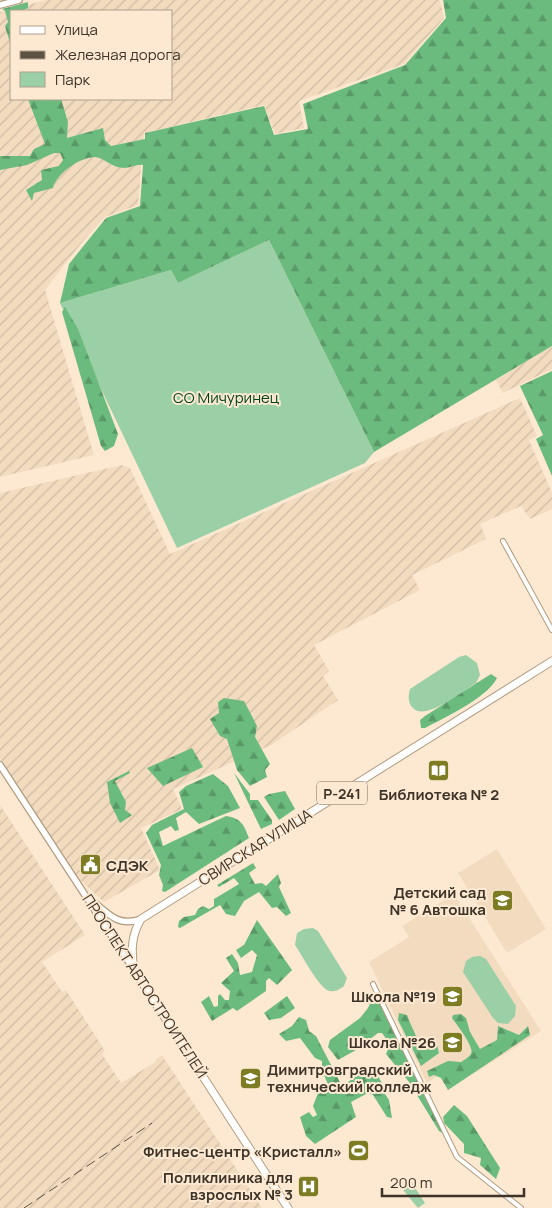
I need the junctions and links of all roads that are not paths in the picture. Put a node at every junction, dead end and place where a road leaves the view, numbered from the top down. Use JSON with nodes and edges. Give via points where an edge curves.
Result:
{"nodes":[{"id":1,"x":19,"y":0,"type":"edge"},
{"id":2,"x":0,"y":5,"type":"edge"},
{"id":3,"x":503,"y":541,"type":"dead end"},
{"id":4,"x":552,"y":630,"type":"edge"},
{"id":5,"x":552,"y":662,"type":"edge"},
{"id":6,"x":0,"y":765,"type":"edge"},
{"id":7,"x":85,"y":895,"type":"junction"},
{"id":8,"x":141,"y":919,"type":"junction"},
{"id":9,"x":134,"y":970,"type":"junction"},
{"id":10,"x":374,"y":984,"type":"dead end"},
{"id":11,"x":288,"y":1208,"type":"edge"},
{"id":12,"x":521,"y":1208,"type":"edge"}],
"edges":[{"from":1,"to":2,"type":"main road"},
{"from":3,"to":4,"type":"street"},
{"from":5,"to":8,"type":"highway","name":"СВИРСКАЯ УЛИЦА","number":"Р-241"},
{"from":6,"to":7,"type":"main road","name":"ПРОСПЕКТ АВТОСТРОИТЕЛЕЙ"},
{"from":7,"to":8,"type":"main road","via":[[122,922]]},
{"from":7,"to":9,"type":"main road","name":"ПРОСПЕКТ АВТОСТРОИТЕЛЕЙ"},
{"from":8,"to":9,"type":"highway","via":[[131,946]]},
{"from":9,"to":11,"type":"highway","name":"ПРОСПЕКТ АВТОСТРОИТЕЛЕЙ"},
{"from":10,"to":12,"type":"street","via":[[457,1157]]}]}
